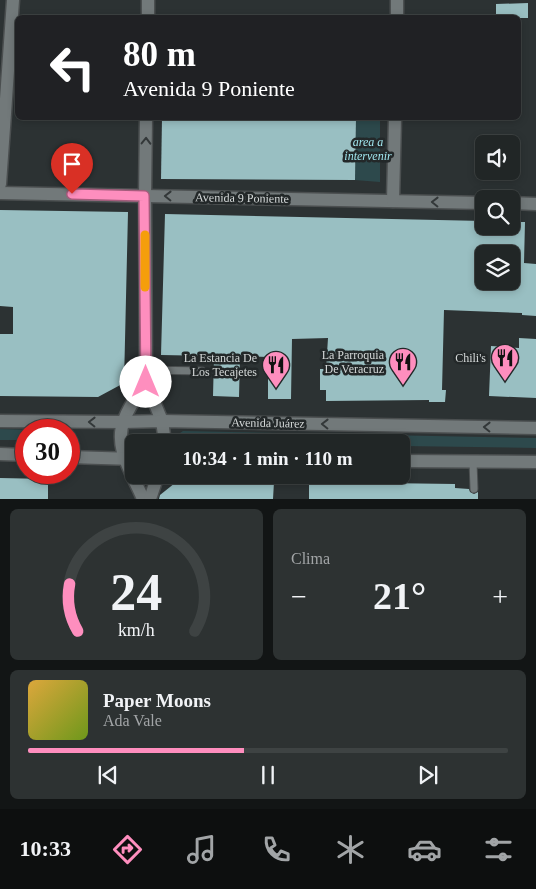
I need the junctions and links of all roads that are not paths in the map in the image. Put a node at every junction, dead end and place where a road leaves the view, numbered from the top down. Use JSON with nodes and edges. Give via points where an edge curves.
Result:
{"nodes":[{"id":1,"x":13,"y":0,"type":"edge"},
{"id":2,"x":148,"y":0,"type":"edge"},
{"id":3,"x":397,"y":0,"type":"edge"},
{"id":4,"x":148,"y":15,"type":"edge"},
{"id":5,"x":397,"y":15,"type":"edge"},
{"id":6,"x":146,"y":120,"type":"edge"},
{"id":7,"x":395,"y":120,"type":"edge"},
{"id":8,"x":0,"y":184,"type":"edge"},
{"id":9,"x":0,"y":193,"type":"edge"},
{"id":10,"x":144,"y":196,"type":"junction"},
{"id":11,"x":393,"y":201,"type":"junction"},
{"id":12,"x":475,"y":203,"type":"edge"},
{"id":13,"x":520,"y":203,"type":"edge"},
{"id":14,"x":536,"y":204,"type":"edge"},
{"id":15,"x":202,"y":371,"type":"dead end"},
{"id":16,"x":146,"y":376,"type":"junction"},
{"id":17,"x":0,"y":421,"type":"edge"},
{"id":18,"x":162,"y":421,"type":"junction"},
{"id":19,"x":123,"y":422,"type":"junction"},
{"id":20,"x":536,"y":428,"type":"edge"},
{"id":21,"x":164,"y":434,"type":"edge"},
{"id":22,"x":125,"y":447,"type":"edge"},
{"id":23,"x":0,"y":454,"type":"edge"},
{"id":24,"x":15,"y":455,"type":"edge"},
{"id":25,"x":80,"y":457,"type":"edge"},
{"id":26,"x":125,"y":459,"type":"edge"},
{"id":27,"x":410,"y":461,"type":"edge"},
{"id":28,"x":473,"y":462,"type":"junction"},
{"id":29,"x":536,"y":462,"type":"edge"},
{"id":30,"x":138,"y":484,"type":"edge"},
{"id":31,"x":155,"y":484,"type":"edge"},
{"id":32,"x":474,"y":489,"type":"dead end"},
{"id":33,"x":143,"y":499,"type":"edge"},
{"id":34,"x":150,"y":499,"type":"edge"}],
"edges":[{"from":1,"to":8,"type":"street"},
{"from":2,"to":4,"type":"street"},
{"from":3,"to":5,"type":"street"},
{"from":10,"to":6,"type":"street","one_way":true},
{"from":7,"to":11,"type":"street"},
{"from":9,"to":10,"type":"street","name":"Avenida 9 Poniente"},
{"from":11,"to":10,"type":"street","name":"Avenida 9 Poniente","one_way":true},
{"from":10,"to":16,"type":"street"},
{"from":12,"to":11,"type":"street","name":"Avenida 9 Poniente","one_way":true},
{"from":13,"to":14,"type":"street"},
{"from":15,"to":16,"type":"lane"},
{"from":16,"to":18,"type":"street"},
{"from":16,"to":19,"type":"street"},
{"from":19,"to":17,"type":"street","name":"Avenida Juárez","one_way":true},
{"from":18,"to":19,"type":"street","name":"Avenida Juárez"},
{"from":20,"to":18,"type":"street","name":"Avenida Juárez","one_way":true},
{"from":18,"to":21,"type":"street"},
{"from":19,"to":22,"type":"street","via":[[121,438]]},
{"from":23,"to":24,"type":"street"},
{"from":25,"to":26,"type":"street"},
{"from":27,"to":28,"type":"street"},
{"from":28,"to":29,"type":"street"},
{"from":28,"to":32,"type":"lane"},
{"from":30,"to":33,"type":"street"},
{"from":31,"to":34,"type":"street"}]}
